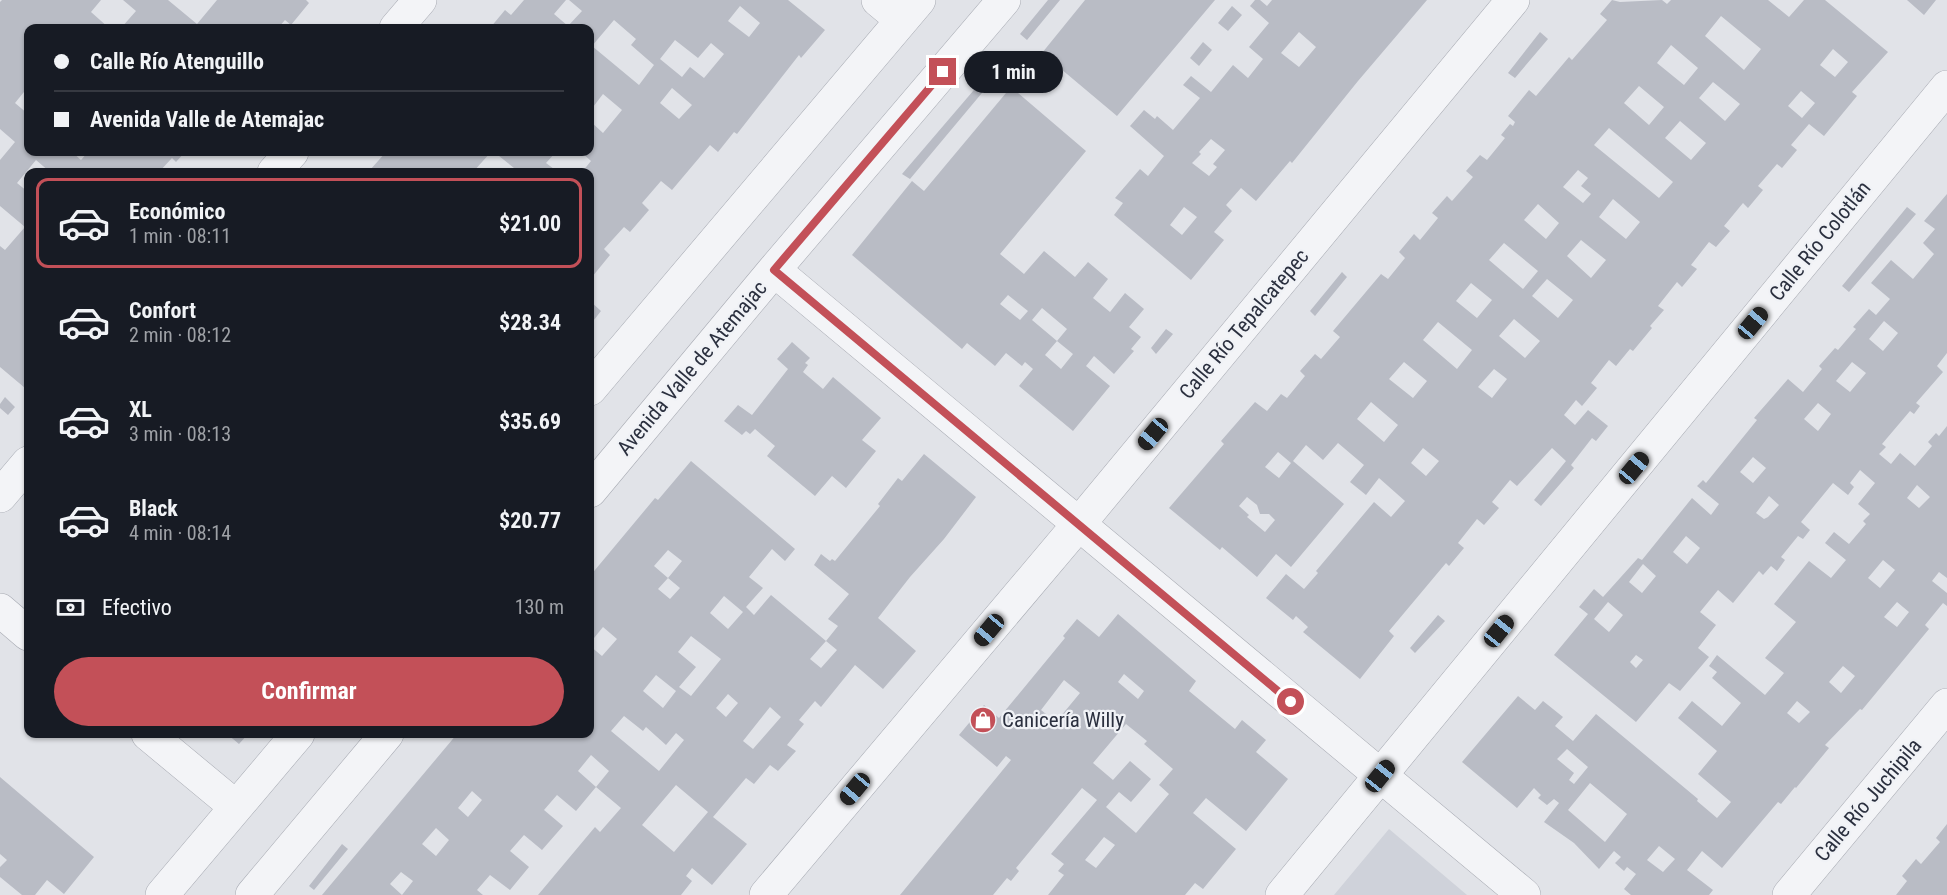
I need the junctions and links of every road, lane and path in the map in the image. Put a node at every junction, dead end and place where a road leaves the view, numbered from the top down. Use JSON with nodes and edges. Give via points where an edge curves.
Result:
{"nodes":[{"id":1,"x":420,"y":0,"type":"edge"},
{"id":2,"x":1004,"y":0,"type":"edge"},
{"id":3,"x":1513,"y":0,"type":"edge"},
{"id":4,"x":900,"y":7,"type":"edge"},
{"id":5,"x":399,"y":24,"type":"edge"},
{"id":6,"x":1947,"y":87,"type":"edge"},
{"id":7,"x":288,"y":156,"type":"edge"},
{"id":8,"x":278,"y":168,"type":"edge"},
{"id":9,"x":774,"y":270,"type":"junction"},
{"id":10,"x":594,"y":384,"type":"edge"},
{"id":11,"x":24,"y":468,"type":"edge"},
{"id":12,"x":594,"y":486,"type":"edge"},
{"id":13,"x":0,"y":496,"type":"edge"},
{"id":14,"x":1078,"y":525,"type":"junction"},
{"id":15,"x":0,"y":610,"type":"edge"},
{"id":16,"x":24,"y":631,"type":"edge"},
{"id":17,"x":1947,"y":705,"type":"edge"},
{"id":18,"x":153,"y":738,"type":"edge"},
{"id":19,"x":295,"y":738,"type":"edge"},
{"id":20,"x":384,"y":738,"type":"edge"},
{"id":21,"x":1380,"y":776,"type":"junction"},
{"id":22,"x":236,"y":807,"type":"junction"},
{"id":23,"x":162,"y":895,"type":"edge"},
{"id":24,"x":252,"y":895,"type":"edge"},
{"id":25,"x":766,"y":895,"type":"edge"},
{"id":26,"x":1282,"y":895,"type":"edge"},
{"id":27,"x":1524,"y":895,"type":"edge"},
{"id":28,"x":1789,"y":895,"type":"edge"}],
"edges":[{"from":1,"to":5,"type":"street"},
{"from":2,"to":9,"type":"street","name":"Avenida Valle de Atemajac"},
{"from":3,"to":14,"type":"street","name":"Calle Río Tepalcatepec"},
{"from":4,"to":10,"type":"street"},
{"from":6,"to":21,"type":"street","name":"Calle Río Colotlán"},
{"from":7,"to":8,"type":"street"},
{"from":9,"to":12,"type":"street","name":"Avenida Valle de Atemajac"},
{"from":9,"to":14,"type":"street"},
{"from":11,"to":13,"type":"street"},
{"from":14,"to":21,"type":"street"},
{"from":14,"to":25,"type":"street","name":"Calle Río Tepalcatepec"},
{"from":15,"to":16,"type":"street"},
{"from":17,"to":28,"type":"street","name":"Calle Río Juchipila"},
{"from":18,"to":22,"type":"street"},
{"from":19,"to":22,"type":"street"},
{"from":20,"to":24,"type":"street"},
{"from":21,"to":26,"type":"street","name":"Calle Río Colotlán"},
{"from":21,"to":27,"type":"street"},
{"from":22,"to":23,"type":"street"}]}
